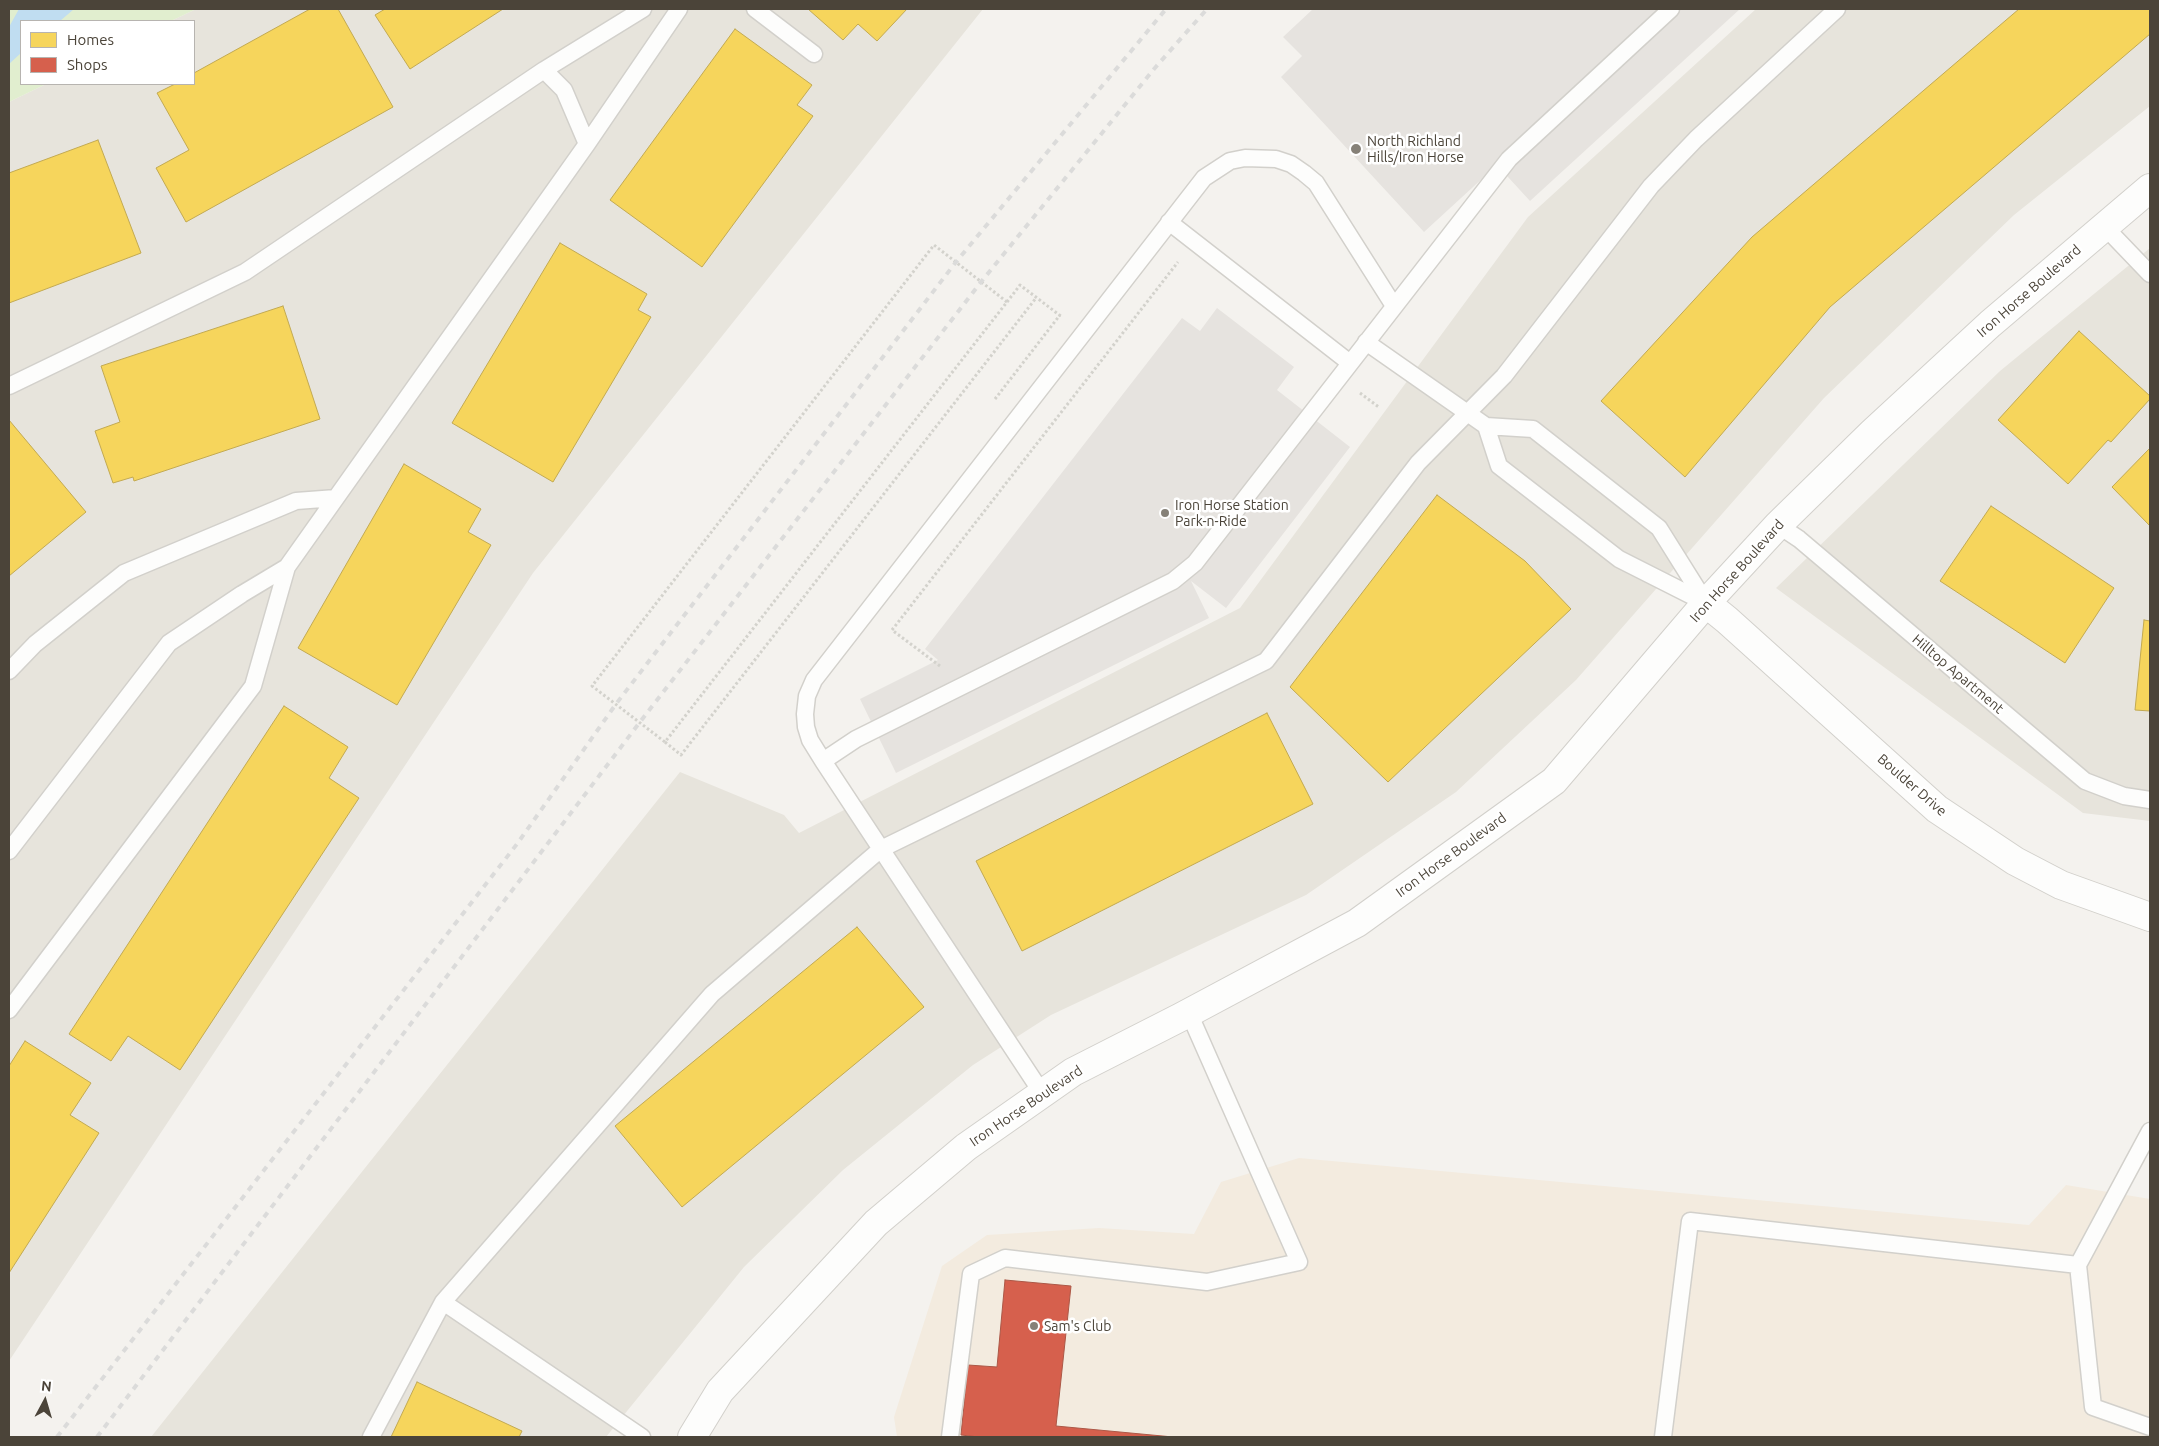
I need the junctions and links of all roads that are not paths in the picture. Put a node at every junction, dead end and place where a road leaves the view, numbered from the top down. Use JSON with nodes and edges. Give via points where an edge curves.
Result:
{"nodes":[{"id":1,"x":643,"y":9,"type":"edge"},
{"id":2,"x":679,"y":9,"type":"edge"},
{"id":3,"x":755,"y":9,"type":"edge"},
{"id":4,"x":1671,"y":9,"type":"edge"},
{"id":5,"x":1836,"y":9,"type":"edge"},
{"id":6,"x":814,"y":54,"type":"dead end"},
{"id":7,"x":544,"y":70,"type":"junction"},
{"id":8,"x":586,"y":144,"type":"junction"},
{"id":9,"x":2150,"y":188,"type":"edge"},
{"id":10,"x":1169,"y":222,"type":"junction"},
{"id":11,"x":2104,"y":226,"type":"junction"},
{"id":12,"x":2150,"y":274,"type":"edge"},
{"id":13,"x":1394,"y":306,"type":"junction"},
{"id":14,"x":1366,"y":342,"type":"junction"},
{"id":15,"x":1350,"y":363,"type":"junction"},
{"id":16,"x":9,"y":386,"type":"edge"},
{"id":17,"x":1469,"y":414,"type":"junction"},
{"id":18,"x":1486,"y":426,"type":"junction"},
{"id":19,"x":336,"y":498,"type":"junction"},
{"id":20,"x":1778,"y":525,"type":"junction"},
{"id":21,"x":286,"y":567,"type":"junction"},
{"id":22,"x":1706,"y":603,"type":"junction"},
{"id":23,"x":9,"y":671,"type":"edge"},
{"id":24,"x":823,"y":761,"type":"junction"},
{"id":25,"x":2150,"y":800,"type":"edge"},
{"id":26,"x":881,"y":849,"type":"junction"},
{"id":27,"x":9,"y":851,"type":"edge"},
{"id":28,"x":2150,"y":917,"type":"edge"},
{"id":29,"x":9,"y":1010,"type":"edge"},
{"id":30,"x":1189,"y":1013,"type":"junction"},
{"id":31,"x":1042,"y":1093,"type":"junction"},
{"id":32,"x":2150,"y":1131,"type":"edge"},
{"id":33,"x":2078,"y":1265,"type":"junction"},
{"id":34,"x":444,"y":1302,"type":"junction"},
{"id":35,"x":2150,"y":1427,"type":"edge"},
{"id":36,"x":371,"y":1437,"type":"edge"},
{"id":37,"x":642,"y":1437,"type":"edge"},
{"id":38,"x":692,"y":1437,"type":"edge"},
{"id":39,"x":950,"y":1437,"type":"edge"},
{"id":40,"x":1663,"y":1437,"type":"edge"}],
"edges":[{"from":1,"to":7,"type":"lane"},
{"from":2,"to":8,"type":"lane"},
{"from":3,"to":6,"type":"lane"},
{"from":4,"to":13,"type":"lane","via":[[1509,159]]},
{"from":5,"to":17,"type":"lane","via":[[1696,139],[1651,186],[1504,376]]},
{"from":7,"to":8,"type":"lane","via":[[564,90]]},
{"from":7,"to":16,"type":"lane","via":[[245,272]]},
{"from":8,"to":19,"type":"lane"},
{"from":9,"to":11,"type":"street","name":"Iron Horse Boulevard"},
{"from":10,"to":13,"type":"lane","via":[[1204,178],[1230,161],[1261,157],[1291,164],[1316,183]]},
{"from":10,"to":15,"type":"lane"},
{"from":10,"to":24,"type":"lane","via":[[814,680],[807,696],[806,727],[812,745]]},
{"from":11,"to":12,"type":"lane"},
{"from":11,"to":20,"type":"street","name":"Iron Horse Boulevard","via":[[1990,324]]},
{"from":13,"to":14,"type":"lane"},
{"from":14,"to":15,"type":"lane"},
{"from":14,"to":17,"type":"lane"},
{"from":15,"to":24,"type":"lane","via":[[1196,563],[1173,581],[856,739]]},
{"from":17,"to":18,"type":"lane"},
{"from":17,"to":26,"type":"lane","via":[[1418,463],[1266,661]]},
{"from":18,"to":22,"type":"lane","via":[[1499,466],[1619,559]]},
{"from":18,"to":22,"type":"lane","via":[[1533,429],[1659,528]]},
{"from":19,"to":21,"type":"lane"},
{"from":19,"to":23,"type":"lane","via":[[296,501],[124,572],[35,644]]},
{"from":20,"to":22,"type":"street","name":"Iron Horse Boulevard"},
{"from":20,"to":25,"type":"lane","name":"Hilltop Apartment","via":[[1799,539],[2085,781],[2124,796]]},
{"from":21,"to":27,"type":"lane","via":[[169,643]]},
{"from":21,"to":29,"type":"lane","via":[[253,686]]},
{"from":22,"to":28,"type":"street","name":"Boulder Drive","via":[[1937,809],[2015,860],[2061,885]]},
{"from":22,"to":30,"type":"street","name":"Iron Horse Boulevard","via":[[1554,781],[1357,923]]},
{"from":24,"to":26,"type":"lane"},
{"from":26,"to":31,"type":"lane"},
{"from":26,"to":34,"type":"lane","via":[[712,994]]},
{"from":30,"to":31,"type":"street","name":"Iron Horse Boulevard","via":[[1073,1072]]},
{"from":30,"to":39,"type":"lane","via":[[1299,1262],[1207,1282],[1005,1258],[971,1274]]},
{"from":31,"to":38,"type":"street","name":"Iron Horse Boulevard","via":[[966,1146],[876,1224],[720,1392]]},
{"from":32,"to":33,"type":"lane"},
{"from":33,"to":35,"type":"lane","via":[[2093,1408]]},
{"from":33,"to":40,"type":"lane","via":[[1690,1222]]},
{"from":34,"to":36,"type":"lane"},
{"from":34,"to":37,"type":"lane"}]}
